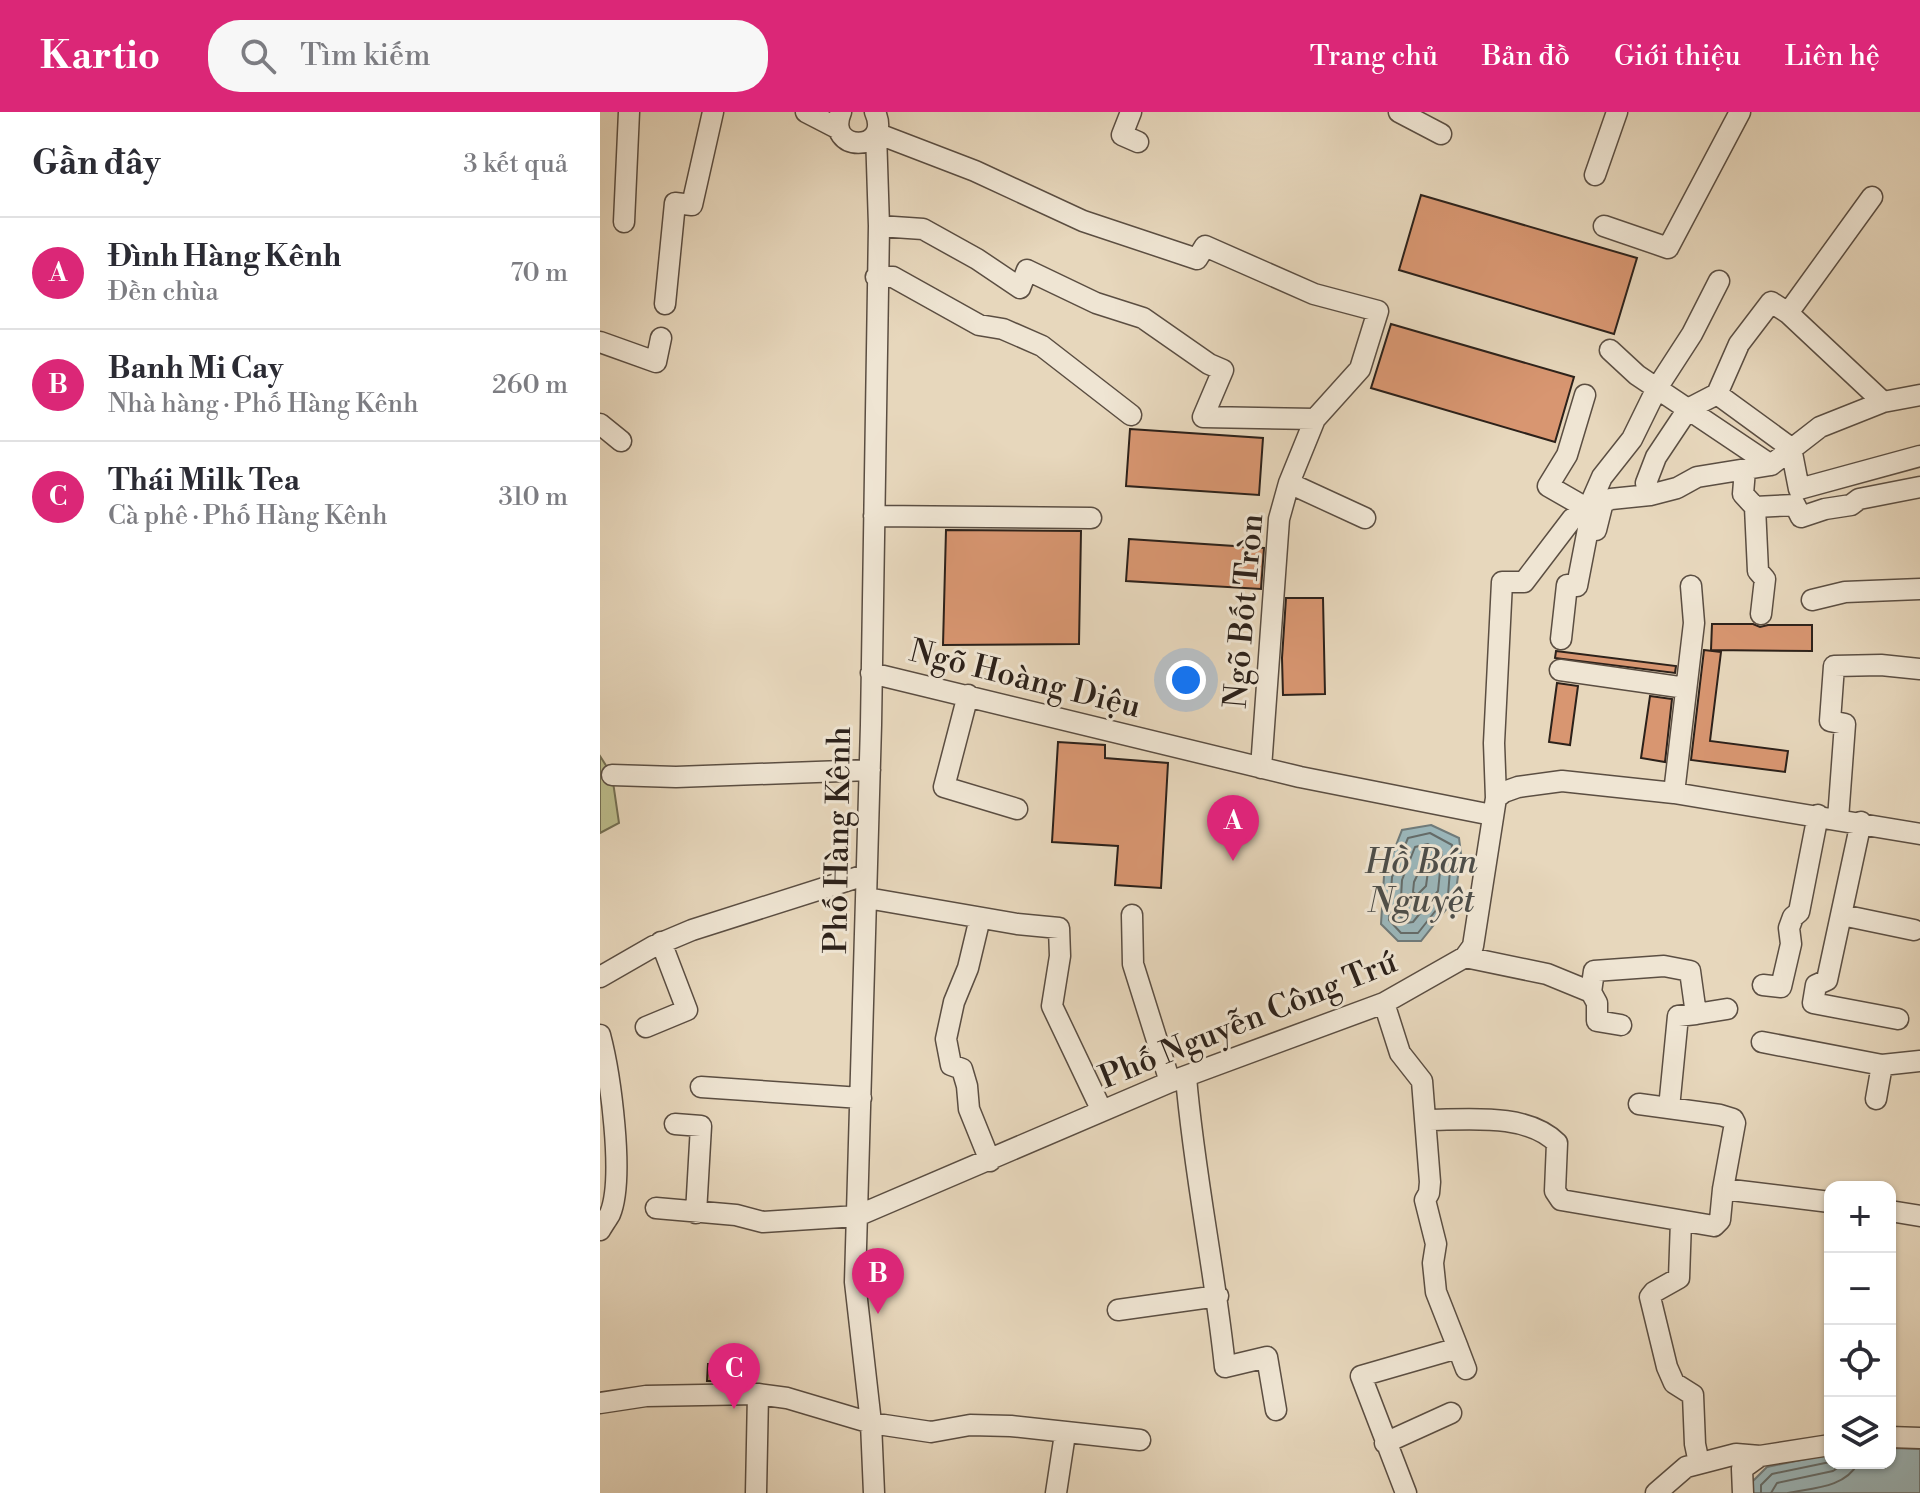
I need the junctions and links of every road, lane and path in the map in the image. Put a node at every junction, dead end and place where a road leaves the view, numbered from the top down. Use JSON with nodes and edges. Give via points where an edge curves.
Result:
{"nodes":[{"id":1,"x":629,"y":112,"type":"edge"},
{"id":2,"x":713,"y":112,"type":"edge"},
{"id":3,"x":806,"y":112,"type":"edge"},
{"id":4,"x":1131,"y":112,"type":"edge"},
{"id":5,"x":1399,"y":112,"type":"edge"},
{"id":6,"x":1617,"y":112,"type":"edge"},
{"id":7,"x":1740,"y":112,"type":"edge"},
{"id":8,"x":878,"y":119,"type":"edge"},
{"id":9,"x":844,"y":128,"type":"edge"},
{"id":10,"x":1441,"y":134,"type":"dead end"},
{"id":11,"x":1138,"y":142,"type":"dead end"},
{"id":12,"x":1595,"y":175,"type":"dead end"},
{"id":13,"x":879,"y":187,"type":"junction"},
{"id":14,"x":1872,"y":197,"type":"dead end"},
{"id":15,"x":624,"y":222,"type":"dead end"},
{"id":16,"x":879,"y":226,"type":"junction"},
{"id":17,"x":1604,"y":226,"type":"dead end"},
{"id":18,"x":876,"y":277,"type":"junction"},
{"id":19,"x":1719,"y":281,"type":"dead end"},
{"id":20,"x":665,"y":304,"type":"dead end"},
{"id":21,"x":1788,"y":313,"type":"junction"},
{"id":22,"x":661,"y":338,"type":"dead end"},
{"id":23,"x":600,"y":342,"type":"edge"},
{"id":24,"x":1610,"y":350,"type":"dead end"},
{"id":25,"x":1657,"y":388,"type":"junction"},
{"id":26,"x":1717,"y":394,"type":"junction"},
{"id":27,"x":1585,"y":395,"type":"dead end"},
{"id":28,"x":1920,"y":395,"type":"edge"},
{"id":29,"x":1883,"y":402,"type":"junction"},
{"id":30,"x":1688,"y":409,"type":"junction"},
{"id":31,"x":1131,"y":415,"type":"dead end"},
{"id":32,"x":1315,"y":419,"type":"junction"},
{"id":33,"x":600,"y":424,"type":"edge"},
{"id":34,"x":621,"y":441,"type":"dead end"},
{"id":35,"x":1791,"y":448,"type":"junction"},
{"id":36,"x":1920,"y":456,"type":"edge"},
{"id":37,"x":1771,"y":465,"type":"junction"},
{"id":38,"x":1745,"y":470,"type":"junction"},
{"id":39,"x":1289,"y":483,"type":"junction"},
{"id":40,"x":1920,"y":487,"type":"edge"},
{"id":41,"x":1650,"y":495,"type":"junction"},
{"id":42,"x":1595,"y":506,"type":"junction"},
{"id":43,"x":1755,"y":507,"type":"junction"},
{"id":44,"x":874,"y":516,"type":"junction"},
{"id":45,"x":1091,"y":518,"type":"dead end"},
{"id":46,"x":1365,"y":518,"type":"dead end"},
{"id":47,"x":1691,"y":586,"type":"dead end"},
{"id":48,"x":1920,"y":589,"type":"edge"},
{"id":49,"x":1812,"y":600,"type":"dead end"},
{"id":50,"x":1761,"y":614,"type":"dead end"},
{"id":51,"x":1561,"y":639,"type":"dead end"},
{"id":52,"x":1920,"y":669,"type":"edge"},
{"id":53,"x":1560,"y":670,"type":"dead end"},
{"id":54,"x":871,"y":673,"type":"junction"},
{"id":55,"x":1686,"y":688,"type":"junction"},
{"id":56,"x":968,"y":695,"type":"junction"},
{"id":57,"x":1261,"y":768,"type":"junction"},
{"id":58,"x":870,"y":770,"type":"junction"},
{"id":59,"x":612,"y":775,"type":"dead end"},
{"id":60,"x":1674,"y":793,"type":"junction"},
{"id":61,"x":1494,"y":807,"type":"junction"},
{"id":62,"x":1017,"y":809,"type":"dead end"},
{"id":63,"x":1828,"y":817,"type":"junction"},
{"id":64,"x":1861,"y":822,"type":"junction"},
{"id":65,"x":1920,"y":834,"type":"edge"},
{"id":66,"x":865,"y":875,"type":"junction"},
{"id":67,"x":867,"y":898,"type":"junction"},
{"id":68,"x":1132,"y":915,"type":"dead end"},
{"id":69,"x":1842,"y":915,"type":"junction"},
{"id":70,"x":980,"y":918,"type":"junction"},
{"id":71,"x":1914,"y":930,"type":"dead end"},
{"id":72,"x":661,"y":942,"type":"junction"},
{"id":73,"x":1465,"y":957,"type":"junction"},
{"id":74,"x":600,"y":977,"type":"edge"},
{"id":75,"x":1763,"y":985,"type":"dead end"},
{"id":76,"x":1591,"y":992,"type":"junction"},
{"id":77,"x":1384,"y":1003,"type":"junction"},
{"id":78,"x":1727,"y":1009,"type":"dead end"},
{"id":79,"x":1696,"y":1014,"type":"junction"},
{"id":80,"x":1898,"y":1019,"type":"dead end"},
{"id":81,"x":1621,"y":1025,"type":"dead end"},
{"id":82,"x":646,"y":1027,"type":"dead end"},
{"id":83,"x":600,"y":1035,"type":"edge"},
{"id":84,"x":1762,"y":1042,"type":"dead end"},
{"id":85,"x":1920,"y":1061,"type":"edge"},
{"id":86,"x":1882,"y":1065,"type":"junction"},
{"id":87,"x":1178,"y":1079,"type":"junction"},
{"id":88,"x":701,"y":1087,"type":"dead end"},
{"id":89,"x":861,"y":1098,"type":"junction"},
{"id":90,"x":1876,"y":1099,"type":"dead end"},
{"id":91,"x":1639,"y":1104,"type":"dead end"},
{"id":92,"x":1669,"y":1108,"type":"junction"},
{"id":93,"x":1102,"y":1111,"type":"junction"},
{"id":94,"x":1426,"y":1120,"type":"junction"},
{"id":95,"x":675,"y":1124,"type":"dead end"},
{"id":96,"x":990,"y":1161,"type":"junction"},
{"id":97,"x":1723,"y":1189,"type":"junction"},
{"id":98,"x":1824,"y":1201,"type":"edge"},
{"id":99,"x":656,"y":1208,"type":"dead end"},
{"id":100,"x":1896,"y":1212,"type":"edge"},
{"id":101,"x":696,"y":1213,"type":"junction"},
{"id":102,"x":857,"y":1216,"type":"junction"},
{"id":103,"x":1920,"y":1216,"type":"edge"},
{"id":104,"x":1681,"y":1221,"type":"junction"},
{"id":105,"x":600,"y":1230,"type":"edge"},
{"id":106,"x":1218,"y":1296,"type":"junction"},
{"id":107,"x":1118,"y":1310,"type":"dead end"},
{"id":108,"x":1458,"y":1348,"type":"junction"},
{"id":109,"x":1466,"y":1369,"type":"dead end"},
{"id":110,"x":758,"y":1394,"type":"junction"},
{"id":111,"x":600,"y":1403,"type":"edge"},
{"id":112,"x":1276,"y":1410,"type":"dead end"},
{"id":113,"x":1451,"y":1413,"type":"dead end"},
{"id":114,"x":871,"y":1423,"type":"junction"},
{"id":115,"x":1065,"y":1434,"type":"junction"},
{"id":116,"x":1896,"y":1437,"type":"edge"},
{"id":117,"x":1920,"y":1438,"type":"edge"},
{"id":118,"x":1140,"y":1440,"type":"dead end"},
{"id":119,"x":1385,"y":1443,"type":"junction"},
{"id":120,"x":1824,"y":1446,"type":"edge"},
{"id":121,"x":1760,"y":1456,"type":"junction"},
{"id":122,"x":1699,"y":1463,"type":"junction"},
{"id":123,"x":756,"y":1493,"type":"edge"},
{"id":124,"x":874,"y":1493,"type":"edge"},
{"id":125,"x":1056,"y":1493,"type":"edge"},
{"id":126,"x":1406,"y":1493,"type":"edge"},
{"id":127,"x":1656,"y":1493,"type":"edge"},
{"id":128,"x":1743,"y":1493,"type":"edge"}],
"edges":[{"from":1,"to":15,"type":"street"},
{"from":2,"to":20,"type":"street","via":[[692,205],[675,203]]},
{"from":3,"to":9,"type":"street"},
{"from":4,"to":11,"type":"street","via":[[1122,135]]},
{"from":5,"to":10,"type":"street"},
{"from":6,"to":12,"type":"street"},
{"from":7,"to":17,"type":"street","via":[[1668,248]]},
{"from":8,"to":9,"type":"street","via":[[866,142]]},
{"from":8,"to":13,"type":"street","name":"Phố Hàng Kênh"},
{"from":8,"to":32,"type":"street","name":"Ngõ Bốt Tròn","via":[[1083,221],[1197,259],[1205,246],[1314,294],[1378,311],[1360,369]]},
{"from":9,"to":13,"type":"street"},
{"from":13,"to":16,"type":"street","name":"Phố Hàng Kênh"},
{"from":14,"to":21,"type":"street"},
{"from":16,"to":18,"type":"street","name":"Phố Hàng Kênh"},
{"from":16,"to":32,"type":"street","via":[[923,229],[1020,288],[1027,270],[1096,303],[1143,318],[1223,370],[1203,417]]},
{"from":18,"to":31,"type":"street","via":[[893,277],[979,325],[1042,346]]},
{"from":18,"to":44,"type":"street","name":"Phố Hàng Kênh"},
{"from":19,"to":25,"type":"street"},
{"from":21,"to":26,"type":"street","via":[[1771,302],[1739,344]]},
{"from":21,"to":29,"type":"street"},
{"from":22,"to":23,"type":"street","via":[[656,362]]},
{"from":24,"to":25,"type":"street"},
{"from":25,"to":30,"type":"street"},
{"from":25,"to":42,"type":"street","via":[[1632,439],[1602,477]]},
{"from":26,"to":30,"type":"street"},
{"from":26,"to":35,"type":"street"},
{"from":27,"to":42,"type":"street","via":[[1567,455],[1548,486]]},
{"from":28,"to":29,"type":"street"},
{"from":29,"to":35,"type":"street","via":[[1820,427]]},
{"from":30,"to":37,"type":"street"},
{"from":30,"to":41,"type":"street","via":[[1656,457],[1646,483]]},
{"from":32,"to":39,"type":"street","name":"Ngõ Bốt Tròn"},
{"from":33,"to":34,"type":"street"},
{"from":35,"to":36,"type":"street","via":[[1799,489]]},
{"from":35,"to":37,"type":"street"},
{"from":37,"to":38,"type":"street"},
{"from":38,"to":41,"type":"street","via":[[1697,477]]},
{"from":38,"to":43,"type":"street","via":[[1743,494]]},
{"from":39,"to":46,"type":"street"},
{"from":39,"to":57,"type":"street","name":"Ngõ Bốt Tròn","via":[[1279,519]]},
{"from":40,"to":43,"type":"street","via":[[1801,517],[1795,505]]},
{"from":41,"to":42,"type":"street"},
{"from":42,"to":51,"type":"street","via":[[1596,530],[1588,529],[1577,586],[1567,585]]},
{"from":42,"to":61,"type":"street","via":[[1572,519],[1524,582],[1502,582]]},
{"from":43,"to":50,"type":"street","via":[[1758,571],[1765,579]]},
{"from":44,"to":45,"type":"street"},
{"from":44,"to":54,"type":"street","name":"Phố Hàng Kênh"},
{"from":47,"to":55,"type":"street","via":[[1694,623]]},
{"from":48,"to":49,"type":"street","via":[[1845,592]]},
{"from":52,"to":63,"type":"street","via":[[1834,666],[1830,721],[1845,724]]},
{"from":53,"to":55,"type":"street"},
{"from":54,"to":56,"type":"street","name":"Ngõ Hoàng Diệu"},
{"from":54,"to":58,"type":"street","name":"Phố Hàng Kênh"},
{"from":55,"to":60,"type":"street"},
{"from":56,"to":57,"type":"street","name":"Ngõ Hoàng Diệu"},
{"from":56,"to":62,"type":"street","via":[[944,787]]},
{"from":57,"to":61,"type":"street","name":"Ngõ Hoàng Diệu"},
{"from":58,"to":59,"type":"street"},
{"from":58,"to":66,"type":"street","name":"Phố Hàng Kênh"},
{"from":60,"to":61,"type":"street","via":[[1562,781],[1504,792]]},
{"from":60,"to":63,"type":"street"},
{"from":61,"to":73,"type":"street","via":[[1478,923]]},
{"from":63,"to":64,"type":"street"},
{"from":63,"to":75,"type":"street","via":[[1799,912],[1789,928],[1791,944],[1781,987]]},
{"from":64,"to":65,"type":"street"},
{"from":64,"to":69,"type":"street"},
{"from":66,"to":67,"type":"street","name":"Phố Hàng Kênh"},
{"from":66,"to":72,"type":"street"},
{"from":67,"to":70,"type":"street"},
{"from":67,"to":89,"type":"street","name":"Phố Hàng Kênh"},
{"from":68,"to":87,"type":"street","via":[[1133,964]]},
{"from":69,"to":71,"type":"street"},
{"from":69,"to":80,"type":"street","via":[[1827,980],[1816,985],[1813,1003]]},
{"from":70,"to":93,"type":"street","via":[[1059,928],[1052,1006]]},
{"from":70,"to":96,"type":"street","via":[[946,1039],[951,1065],[962,1069],[969,1109]]},
{"from":72,"to":74,"type":"street"},
{"from":72,"to":82,"type":"street","via":[[687,1010]]},
{"from":73,"to":76,"type":"street","via":[[1547,974]]},
{"from":73,"to":77,"type":"street","name":"Phố Nguyễn Công Trứ"},
{"from":76,"to":79,"type":"street","via":[[1594,971],[1637,966],[1690,971]]},
{"from":76,"to":81,"type":"street","via":[[1597,1021]]},
{"from":77,"to":87,"type":"street","name":"Phố Nguyễn Công Trứ"},
{"from":77,"to":94,"type":"street","via":[[1400,1053],[1422,1081]]},
{"from":78,"to":79,"type":"street"},
{"from":79,"to":92,"type":"street","via":[[1678,1016]]},
{"from":83,"to":105,"type":"street","via":[[615,1127],[611,1212]]},
{"from":84,"to":86,"type":"street"},
{"from":85,"to":86,"type":"street"},
{"from":86,"to":90,"type":"street"},
{"from":87,"to":93,"type":"street","name":"Phố Nguyễn Công Trứ"},
{"from":87,"to":106,"type":"street"},
{"from":88,"to":89,"type":"street"},
{"from":89,"to":102,"type":"street","name":"Phố Hàng Kênh"},
{"from":91,"to":92,"type":"street"},
{"from":92,"to":97,"type":"street","via":[[1733,1119]]},
{"from":93,"to":96,"type":"street","name":"Phố Nguyễn Công Trứ"},
{"from":94,"to":104,"type":"street","via":[[1497,1120],[1527,1126],[1557,1143],[1555,1191],[1561,1200]]},
{"from":94,"to":108,"type":"street","via":[[1430,1182],[1425,1200],[1436,1244],[1433,1274]]},
{"from":95,"to":101,"type":"street","via":[[701,1126]]},
{"from":96,"to":102,"type":"street","name":"Phố Nguyễn Công Trứ"},
{"from":97,"to":98,"type":"street"},
{"from":97,"to":104,"type":"street","via":[[1720,1220],[1714,1226]]},
{"from":99,"to":101,"type":"street","name":"Phố Nguyễn Công Trứ"},
{"from":100,"to":103,"type":"street"},
{"from":101,"to":102,"type":"street","name":"Phố Nguyễn Công Trứ","via":[[763,1222]]},
{"from":102,"to":114,"type":"street","name":"Phố Hàng Kênh","via":[[855,1282]]},
{"from":104,"to":122,"type":"street","via":[[1679,1278],[1650,1297],[1674,1383],[1693,1395]]},
{"from":106,"to":107,"type":"street"},
{"from":106,"to":112,"type":"street","via":[[1225,1367],[1267,1357]]},
{"from":108,"to":109,"type":"street"},
{"from":108,"to":119,"type":"street","via":[[1361,1376]]},
{"from":110,"to":111,"type":"street","via":[[646,1396]]},
{"from":110,"to":114,"type":"street"},
{"from":110,"to":123,"type":"street"},
{"from":113,"to":119,"type":"street"},
{"from":114,"to":115,"type":"street","via":[[931,1432],[970,1425]]},
{"from":114,"to":124,"type":"street","name":"Phố Hàng Kênh"},
{"from":115,"to":118,"type":"street"},
{"from":115,"to":125,"type":"street"},
{"from":116,"to":117,"type":"street"},
{"from":119,"to":126,"type":"street"},
{"from":120,"to":121,"type":"street"},
{"from":121,"to":122,"type":"street","via":[[1736,1454]]},
{"from":121,"to":128,"type":"street","via":[[1742,1469]]},
{"from":122,"to":127,"type":"street","via":[[1686,1467]]}]}
